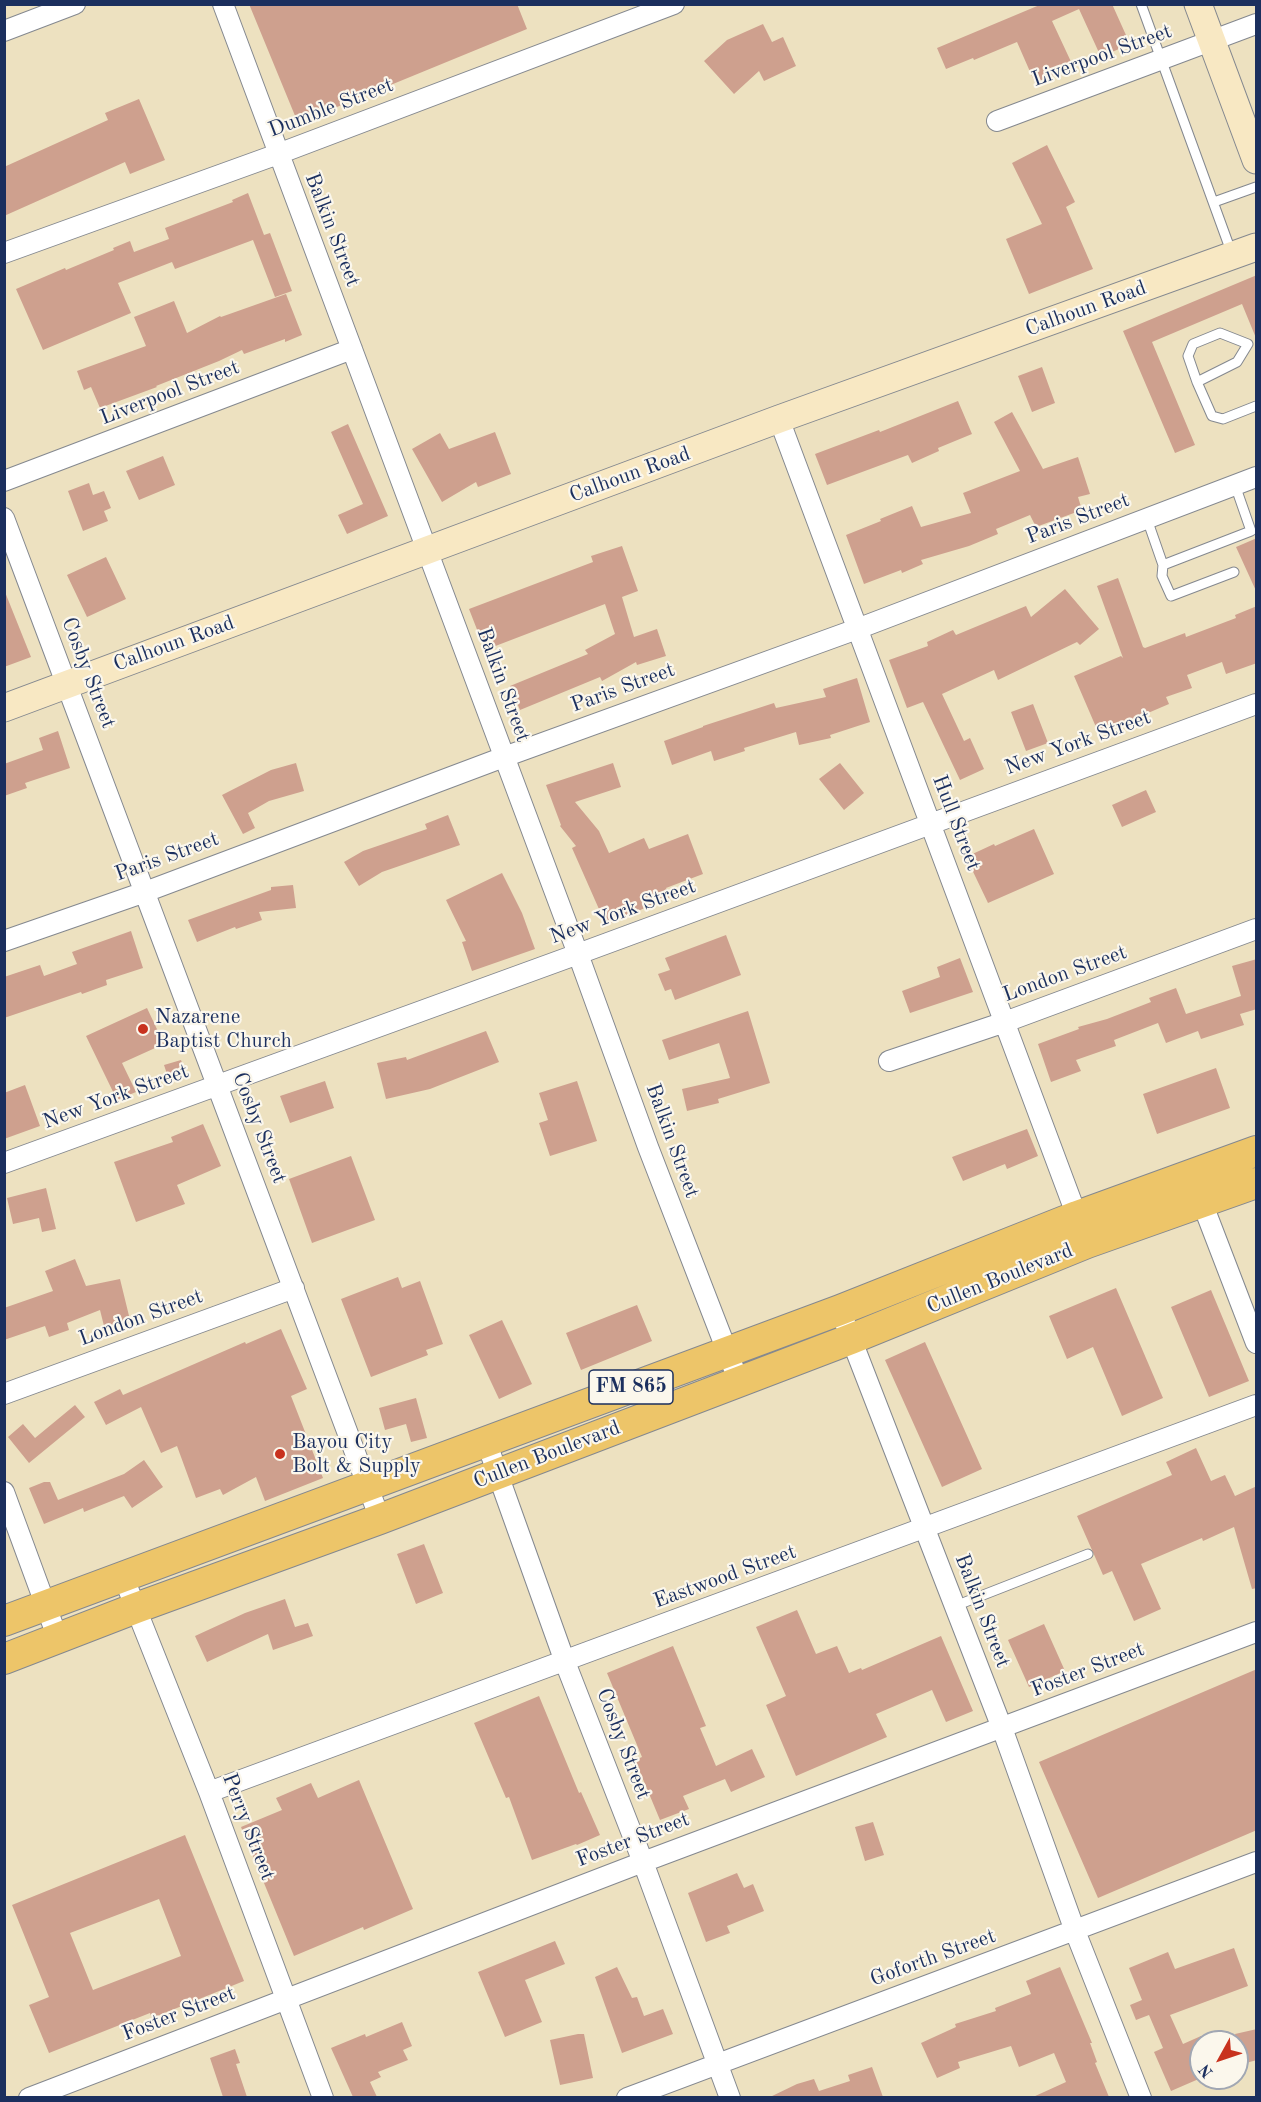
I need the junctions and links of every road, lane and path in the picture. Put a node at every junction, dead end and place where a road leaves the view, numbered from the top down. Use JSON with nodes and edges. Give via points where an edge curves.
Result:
{"nodes":[{"id":1,"x":75,"y":4,"type":"edge"},
{"id":2,"x":223,"y":4,"type":"edge"},
{"id":3,"x":674,"y":4,"type":"edge"},
{"id":4,"x":1141,"y":4,"type":"edge"},
{"id":5,"x":1198,"y":4,"type":"edge"},
{"id":6,"x":1257,"y":24,"type":"edge"},
{"id":7,"x":4,"y":31,"type":"edge"},
{"id":8,"x":1212,"y":40,"type":"junction"},
{"id":9,"x":1163,"y":59,"type":"junction"},
{"id":10,"x":997,"y":121,"type":"dead end"},
{"id":11,"x":1254,"y":145,"type":"edge"},
{"id":12,"x":278,"y":154,"type":"junction"},
{"id":13,"x":1257,"y":187,"type":"edge"},
{"id":14,"x":1214,"y":202,"type":"junction"},
{"id":15,"x":1245,"y":252,"type":"edge"},
{"id":16,"x":4,"y":254,"type":"edge"},
{"id":17,"x":1252,"y":342,"type":"edge"},
{"id":18,"x":352,"y":349,"type":"junction"},
{"id":19,"x":1197,"y":381,"type":"junction"},
{"id":20,"x":1257,"y":406,"type":"edge"},
{"id":21,"x":779,"y":419,"type":"junction"},
{"id":22,"x":1257,"y":477,"type":"edge"},
{"id":23,"x":4,"y":481,"type":"edge"},
{"id":24,"x":1235,"y":485,"type":"junction"},
{"id":25,"x":4,"y":518,"type":"edge"},
{"id":26,"x":1147,"y":519,"type":"junction"},
{"id":27,"x":1254,"y":530,"type":"edge"},
{"id":28,"x":427,"y":550,"type":"junction"},
{"id":29,"x":1163,"y":565,"type":"junction"},
{"id":30,"x":1234,"y":572,"type":"dead end"},
{"id":31,"x":857,"y":629,"type":"junction"},
{"id":32,"x":67,"y":684,"type":"junction"},
{"id":33,"x":1257,"y":704,"type":"edge"},
{"id":34,"x":4,"y":708,"type":"edge"},
{"id":35,"x":504,"y":757,"type":"junction"},
{"id":36,"x":930,"y":823,"type":"junction"},
{"id":37,"x":145,"y":892,"type":"junction"},
{"id":38,"x":1257,"y":929,"type":"edge"},
{"id":39,"x":4,"y":941,"type":"edge"},
{"id":40,"x":578,"y":954,"type":"junction"},
{"id":41,"x":1005,"y":1022,"type":"junction"},
{"id":42,"x":889,"y":1061,"type":"dead end"},
{"id":43,"x":218,"y":1086,"type":"junction"},
{"id":44,"x":1257,"y":1151,"type":"edge"},
{"id":45,"x":4,"y":1163,"type":"edge"},
{"id":46,"x":1257,"y":1183,"type":"edge"},
{"id":47,"x":1197,"y":1189,"type":"junction"},
{"id":48,"x":1082,"y":1230,"type":"junction"},
{"id":49,"x":294,"y":1288,"type":"junction"},
{"id":50,"x":840,"y":1310,"type":"junction"},
{"id":51,"x":851,"y":1339,"type":"junction"},
{"id":52,"x":1257,"y":1343,"type":"edge"},
{"id":53,"x":726,"y":1351,"type":"junction"},
{"id":54,"x":739,"y":1382,"type":"junction"},
{"id":55,"x":4,"y":1394,"type":"edge"},
{"id":56,"x":1257,"y":1405,"type":"edge"},
{"id":57,"x":486,"y":1441,"type":"junction"},
{"id":58,"x":498,"y":1474,"type":"junction"},
{"id":59,"x":368,"y":1486,"type":"junction"},
{"id":60,"x":4,"y":1492,"type":"edge"},
{"id":61,"x":381,"y":1519,"type":"junction"},
{"id":62,"x":924,"y":1528,"type":"junction"},
{"id":63,"x":1088,"y":1554,"type":"dead end"},
{"id":64,"x":123,"y":1576,"type":"junction"},
{"id":65,"x":46,"y":1605,"type":"junction"},
{"id":66,"x":955,"y":1606,"type":"junction"},
{"id":67,"x":136,"y":1608,"type":"junction"},
{"id":68,"x":4,"y":1621,"type":"edge"},
{"id":69,"x":1257,"y":1632,"type":"edge"},
{"id":70,"x":58,"y":1639,"type":"junction"},
{"id":71,"x":4,"y":1659,"type":"edge"},
{"id":72,"x":565,"y":1662,"type":"junction"},
{"id":73,"x":1002,"y":1728,"type":"junction"},
{"id":74,"x":209,"y":1792,"type":"junction"},
{"id":75,"x":643,"y":1862,"type":"junction"},
{"id":76,"x":1257,"y":1862,"type":"edge"},
{"id":77,"x":1075,"y":1931,"type":"junction"},
{"id":78,"x":287,"y":1998,"type":"junction"},
{"id":79,"x":717,"y":2063,"type":"junction"},
{"id":80,"x":28,"y":2097,"type":"edge"},
{"id":81,"x":323,"y":2097,"type":"edge"},
{"id":82,"x":627,"y":2097,"type":"edge"},
{"id":83,"x":730,"y":2097,"type":"edge"},
{"id":84,"x":1141,"y":2097,"type":"edge"}],
"edges":[{"from":1,"to":7,"type":"street"},
{"from":2,"to":12,"type":"street","name":"Balkin Street"},
{"from":3,"to":12,"type":"street","name":"Dumble Street"},
{"from":4,"to":9,"type":"lane"},
{"from":5,"to":8,"type":"street"},
{"from":6,"to":8,"type":"street","name":"Liverpool Street"},
{"from":8,"to":9,"type":"street","name":"Liverpool Street"},
{"from":8,"to":11,"type":"street"},
{"from":9,"to":10,"type":"street","name":"Liverpool Street"},
{"from":9,"to":14,"type":"lane"},
{"from":12,"to":16,"type":"street","name":"Dumble Street"},
{"from":12,"to":18,"type":"street","name":"Balkin Street"},
{"from":13,"to":14,"type":"lane"},
{"from":14,"to":15,"type":"lane"},
{"from":15,"to":21,"type":"street","name":"Calhoun Road"},
{"from":17,"to":19,"type":"lane","via":[[1237,362]]},
{"from":17,"to":19,"type":"lane","via":[[1220,333],[1193,344],[1188,356]]},
{"from":18,"to":23,"type":"street","name":"Liverpool Street"},
{"from":18,"to":28,"type":"street","name":"Balkin Street"},
{"from":19,"to":20,"type":"lane","via":[[1212,416],[1223,419]]},
{"from":21,"to":28,"type":"street","name":"Calhoun Road"},
{"from":21,"to":31,"type":"street","name":"Hull Street"},
{"from":22,"to":24,"type":"street","name":"Paris Street"},
{"from":24,"to":26,"type":"street","name":"Paris Street"},
{"from":24,"to":27,"type":"lane"},
{"from":25,"to":32,"type":"street","name":"Cosby Street"},
{"from":26,"to":29,"type":"lane"},
{"from":26,"to":31,"type":"street","name":"Paris Street"},
{"from":27,"to":29,"type":"lane"},
{"from":28,"to":32,"type":"street","name":"Calhoun Road"},
{"from":28,"to":35,"type":"street","name":"Balkin Street"},
{"from":29,"to":30,"type":"lane","via":[[1162,576],[1171,596]]},
{"from":31,"to":35,"type":"street","name":"Paris Street"},
{"from":31,"to":36,"type":"street","name":"Hull Street"},
{"from":32,"to":34,"type":"street","name":"Calhoun Road"},
{"from":32,"to":37,"type":"street","name":"Cosby Street"},
{"from":33,"to":36,"type":"street","name":"New York Street"},
{"from":35,"to":37,"type":"street","name":"Paris Street"},
{"from":35,"to":40,"type":"street","name":"Balkin Street"},
{"from":36,"to":40,"type":"street","name":"New York Street"},
{"from":36,"to":41,"type":"street","name":"Hull Street"},
{"from":37,"to":39,"type":"street","name":"Paris Street"},
{"from":37,"to":43,"type":"street","name":"Cosby Street"},
{"from":38,"to":41,"type":"street","name":"London Street"},
{"from":40,"to":43,"type":"street","name":"New York Street"},
{"from":40,"to":53,"type":"street","name":"Balkin Street"},
{"from":41,"to":42,"type":"street","name":"London Street"},
{"from":41,"to":48,"type":"street","name":"Hull Street"},
{"from":43,"to":45,"type":"street","name":"New York Street"},
{"from":43,"to":49,"type":"street","name":"Cosby Street"},
{"from":44,"to":47,"type":"main road","name":"Cullen Boulevard","number":"FM 865"},
{"from":46,"to":47,"type":"main road","name":"Cullen Boulevard","number":"FM 865"},
{"from":47,"to":48,"type":"main road","name":"Cullen Boulevard","number":"FM 865"},
{"from":47,"to":52,"type":"street"},
{"from":48,"to":50,"type":"main road","name":"Cullen Boulevard","number":"FM 865"},
{"from":48,"to":51,"type":"main road","name":"Cullen Boulevard","number":"FM 865"},
{"from":49,"to":55,"type":"street","name":"London Street"},
{"from":49,"to":59,"type":"street","name":"Cosby Street"},
{"from":50,"to":51,"type":"street","name":"Balkin Street"},
{"from":50,"to":53,"type":"main road","name":"Cullen Boulevard","number":"FM 865"},
{"from":51,"to":54,"type":"main road","name":"Cullen Boulevard","number":"FM 865"},
{"from":51,"to":62,"type":"street","name":"Balkin Street"},
{"from":53,"to":54,"type":"street","name":"Balkin Street"},
{"from":53,"to":57,"type":"main road","name":"Cullen Boulevard","number":"FM 865"},
{"from":54,"to":58,"type":"main road","name":"Cullen Boulevard","number":"FM 865"},
{"from":56,"to":62,"type":"street","name":"Eastwood Street"},
{"from":57,"to":58,"type":"street","name":"Cosby Street"},
{"from":57,"to":59,"type":"main road","name":"Cullen Boulevard","number":"FM 865"},
{"from":58,"to":61,"type":"main road","name":"Cullen Boulevard","number":"FM 865"},
{"from":58,"to":72,"type":"street","name":"Cosby Street"},
{"from":59,"to":61,"type":"street","name":"Cosby Street"},
{"from":59,"to":64,"type":"main road","name":"Cullen Boulevard","number":"FM 865"},
{"from":60,"to":65,"type":"street"},
{"from":61,"to":67,"type":"main road","name":"Cullen Boulevard","number":"FM 865"},
{"from":62,"to":66,"type":"street","name":"Balkin Street"},
{"from":62,"to":72,"type":"street","name":"Eastwood Street"},
{"from":63,"to":66,"type":"lane"},
{"from":64,"to":65,"type":"main road","name":"Cullen Boulevard","number":"FM 865"},
{"from":64,"to":67,"type":"street","name":"Perry Street"},
{"from":65,"to":68,"type":"main road","name":"Cullen Boulevard","number":"FM 865"},
{"from":65,"to":70,"type":"street"},
{"from":66,"to":73,"type":"street","name":"Balkin Street"},
{"from":67,"to":70,"type":"main road","name":"Cullen Boulevard","number":"FM 865"},
{"from":67,"to":74,"type":"street","name":"Perry Street"},
{"from":69,"to":73,"type":"street","name":"Foster Street"},
{"from":70,"to":71,"type":"main road","name":"Cullen Boulevard","number":"FM 865"},
{"from":72,"to":74,"type":"street","name":"Eastwood Street"},
{"from":72,"to":75,"type":"street","name":"Cosby Street"},
{"from":73,"to":75,"type":"street","name":"Foster Street"},
{"from":73,"to":77,"type":"street","name":"Balkin Street"},
{"from":74,"to":78,"type":"street","name":"Perry Street"},
{"from":75,"to":78,"type":"street","name":"Foster Street"},
{"from":75,"to":79,"type":"street","name":"Cosby Street"},
{"from":76,"to":77,"type":"street","name":"Goforth Street"},
{"from":77,"to":79,"type":"street","name":"Goforth Street"},
{"from":77,"to":84,"type":"street","name":"Balkin Street"},
{"from":78,"to":80,"type":"street","name":"Foster Street"},
{"from":78,"to":81,"type":"street","name":"Perry Street"},
{"from":79,"to":82,"type":"street","name":"Goforth Street"},
{"from":79,"to":83,"type":"street","name":"Cosby Street"}]}
